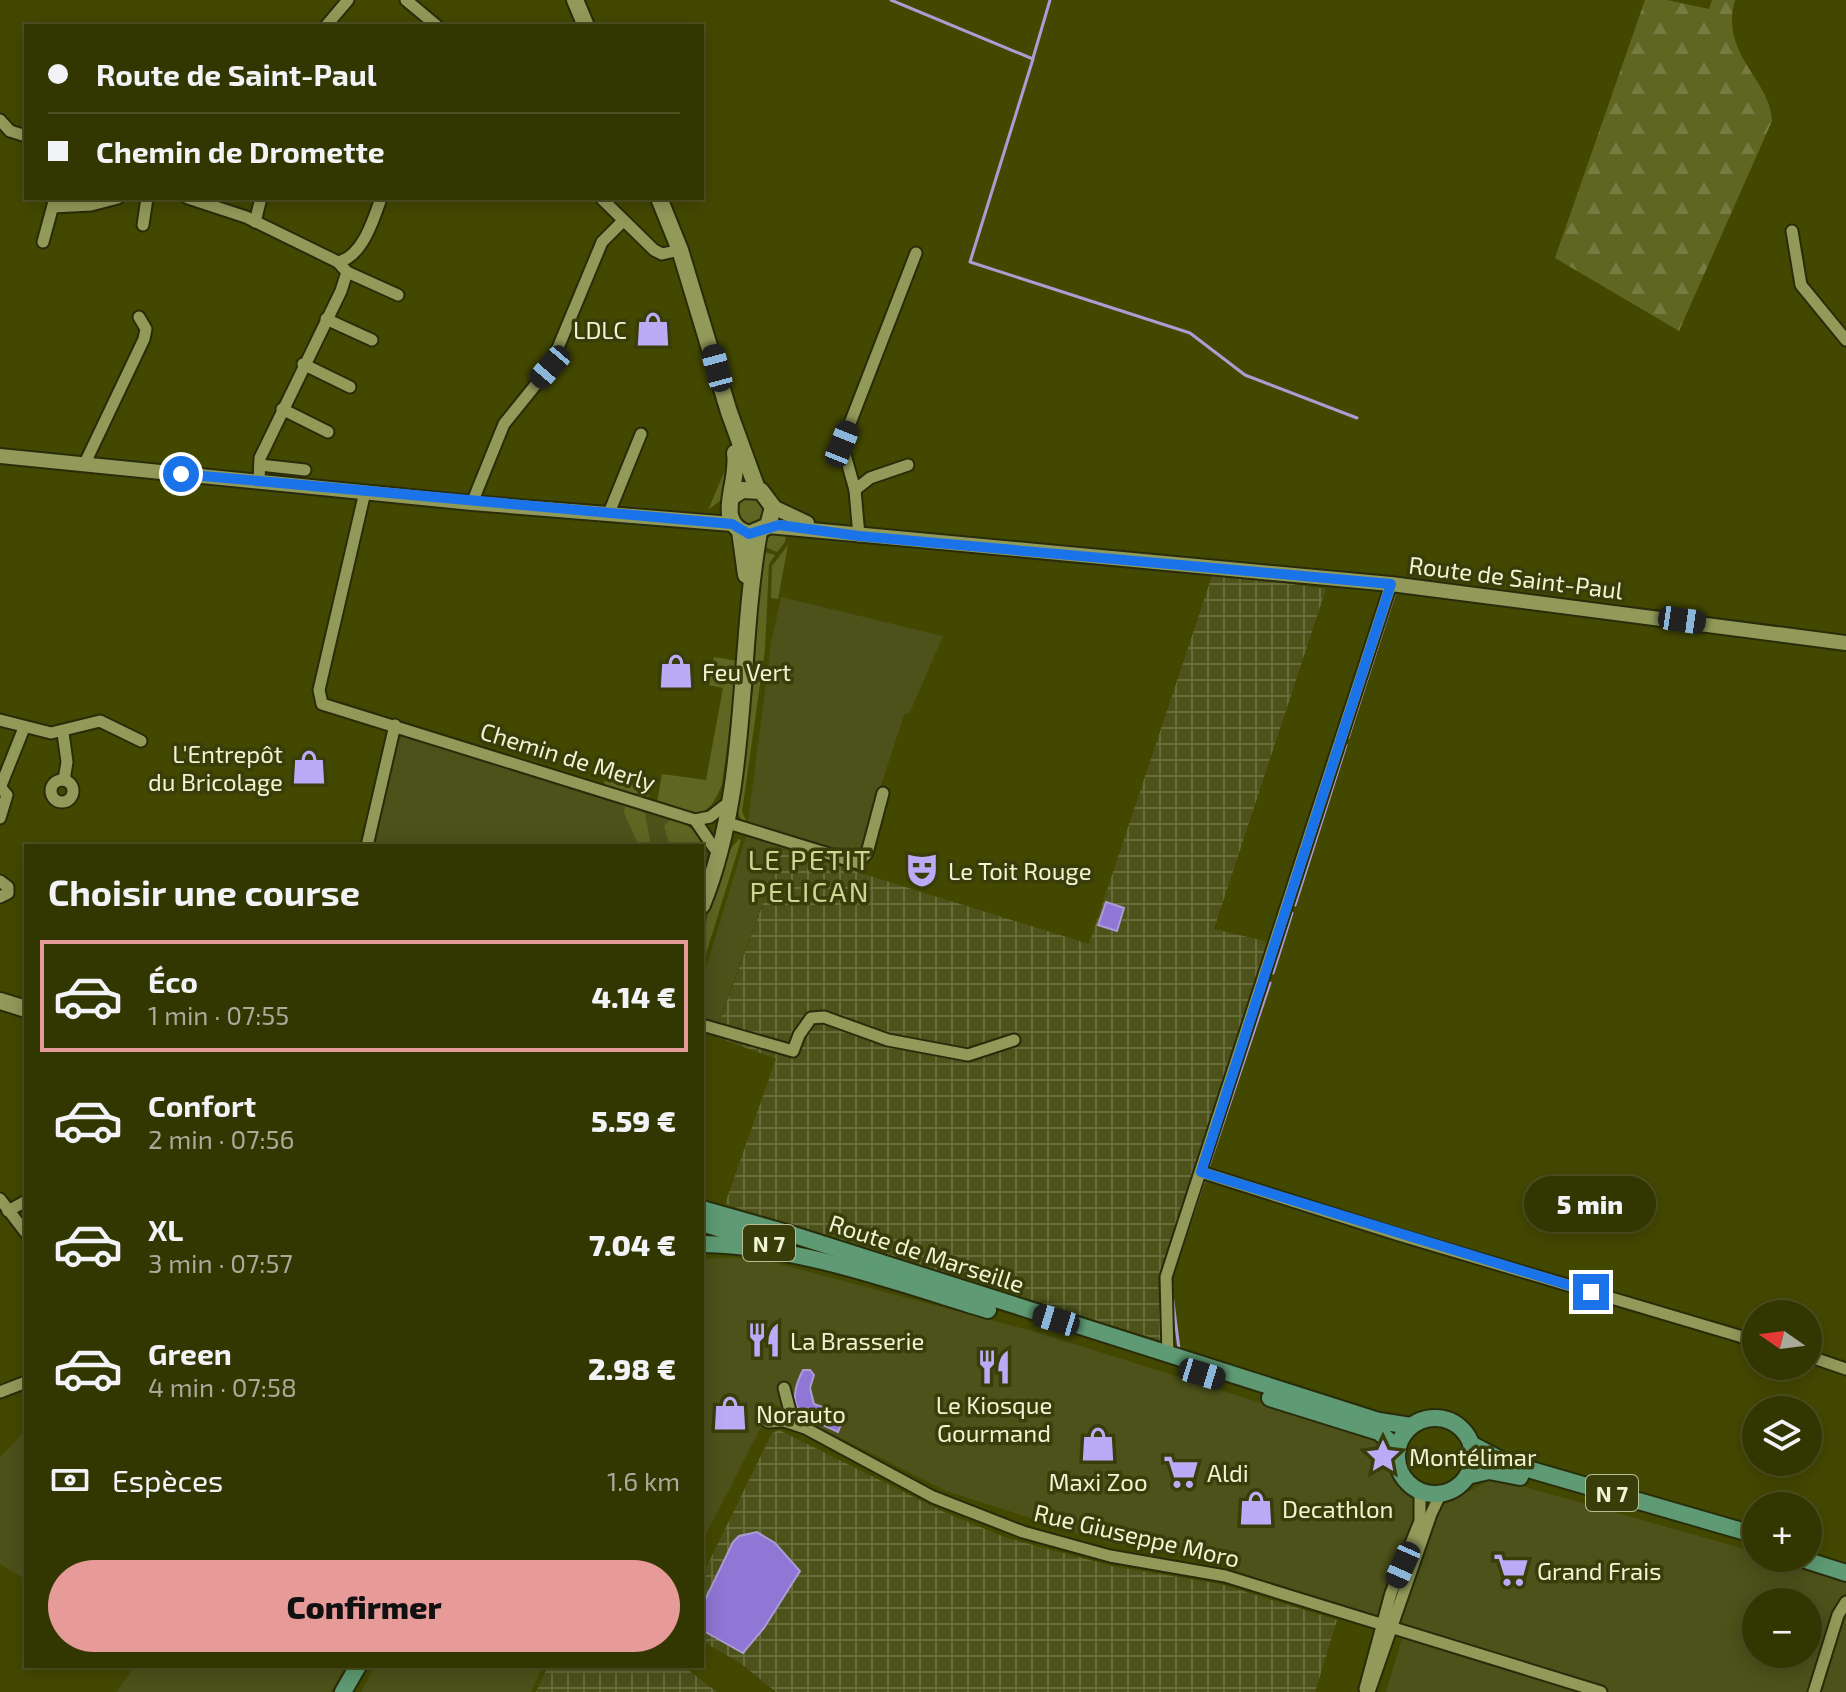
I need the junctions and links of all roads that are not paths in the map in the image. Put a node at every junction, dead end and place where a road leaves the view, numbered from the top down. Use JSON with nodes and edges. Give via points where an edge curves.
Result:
{"nodes":[{"id":1,"x":348,"y":0,"type":"edge"},
{"id":2,"x":406,"y":0,"type":"edge"},
{"id":3,"x":575,"y":0,"type":"edge"},
{"id":4,"x":328,"y":24,"type":"edge"},
{"id":5,"x":435,"y":24,"type":"edge"},
{"id":6,"x":585,"y":24,"type":"edge"},
{"id":7,"x":0,"y":120,"type":"edge"},
{"id":8,"x":24,"y":135,"type":"edge"},
{"id":9,"x":110,"y":200,"type":"edge"},
{"id":10,"x":147,"y":200,"type":"edge"},
{"id":11,"x":194,"y":200,"type":"edge"},
{"id":12,"x":260,"y":200,"type":"edge"},
{"id":13,"x":380,"y":200,"type":"edge"},
{"id":14,"x":603,"y":200,"type":"edge"},
{"id":15,"x":660,"y":200,"type":"edge"},
{"id":16,"x":54,"y":202,"type":"edge"},
{"id":17,"x":623,"y":221,"type":"junction"},
{"id":18,"x":255,"y":222,"type":"junction"},
{"id":19,"x":143,"y":225,"type":"dead end"},
{"id":20,"x":1792,"y":231,"type":"dead end"},
{"id":21,"x":43,"y":242,"type":"dead end"},
{"id":22,"x":680,"y":250,"type":"junction"},
{"id":23,"x":916,"y":253,"type":"dead end"},
{"id":24,"x":338,"y":262,"type":"junction"},
{"id":25,"x":347,"y":272,"type":"junction"},
{"id":26,"x":398,"y":295,"type":"dead end"},
{"id":27,"x":139,"y":317,"type":"dead end"},
{"id":28,"x":326,"y":319,"type":"junction"},
{"id":29,"x":372,"y":340,"type":"dead end"},
{"id":30,"x":1846,"y":340,"type":"edge"},
{"id":31,"x":303,"y":364,"type":"junction"},
{"id":32,"x":350,"y":387,"type":"dead end"},
{"id":33,"x":282,"y":409,"type":"junction"},
{"id":34,"x":729,"y":412,"type":"junction"},
{"id":35,"x":328,"y":432,"type":"dead end"},
{"id":36,"x":641,"y":434,"type":"dead end"},
{"id":37,"x":0,"y":456,"type":"edge"},
{"id":38,"x":85,"y":463,"type":"junction"},
{"id":39,"x":908,"y":465,"type":"dead end"},
{"id":40,"x":305,"y":470,"type":"dead end"},
{"id":41,"x":259,"y":473,"type":"junction"},
{"id":42,"x":757,"y":489,"type":"junction"},
{"id":43,"x":855,"y":490,"type":"junction"},
{"id":44,"x":365,"y":492,"type":"junction"},
{"id":45,"x":731,"y":500,"type":"junction"},
{"id":46,"x":472,"y":503,"type":"junction"},
{"id":47,"x":773,"y":507,"type":"junction"},
{"id":48,"x":609,"y":513,"type":"junction"},
{"id":49,"x":685,"y":520,"type":"junction"},
{"id":50,"x":736,"y":528,"type":"junction"},
{"id":51,"x":763,"y":529,"type":"junction"},
{"id":52,"x":852,"y":536,"type":"junction"},
{"id":53,"x":1391,"y":584,"type":"junction"},
{"id":54,"x":749,"y":605,"type":"junction"},
{"id":55,"x":1846,"y":643,"type":"edge"},
{"id":56,"x":0,"y":720,"type":"edge"},
{"id":57,"x":395,"y":725,"type":"junction"},
{"id":58,"x":24,"y":728,"type":"junction"},
{"id":59,"x":63,"y":733,"type":"junction"},
{"id":60,"x":141,"y":741,"type":"dead end"},
{"id":61,"x":64,"y":780,"type":"dead end"},
{"id":62,"x":0,"y":788,"type":"edge"},
{"id":63,"x":883,"y":793,"type":"dead end"},
{"id":64,"x":726,"y":815,"type":"junction"},
{"id":65,"x":0,"y":818,"type":"edge"},
{"id":66,"x":695,"y":820,"type":"junction"},
{"id":67,"x":367,"y":844,"type":"edge"},
{"id":68,"x":714,"y":848,"type":"junction"},
{"id":69,"x":0,"y":881,"type":"edge"},
{"id":70,"x":704,"y":895,"type":"edge"},
{"id":71,"x":0,"y":897,"type":"edge"},
{"id":72,"x":704,"y":899,"type":"edge"},
{"id":73,"x":0,"y":1001,"type":"edge"},
{"id":74,"x":24,"y":1008,"type":"edge"},
{"id":75,"x":704,"y":1026,"type":"edge"},
{"id":76,"x":1014,"y":1040,"type":"dead end"},
{"id":77,"x":1201,"y":1172,"type":"junction"},
{"id":78,"x":0,"y":1199,"type":"edge"},
{"id":79,"x":24,"y":1202,"type":"edge"},
{"id":80,"x":704,"y":1210,"type":"edge"},
{"id":81,"x":8,"y":1211,"type":"junction"},
{"id":82,"x":704,"y":1224,"type":"edge"},
{"id":83,"x":24,"y":1231,"type":"edge"},
{"id":84,"x":704,"y":1244,"type":"edge"},
{"id":85,"x":835,"y":1266,"type":"junction"},
{"id":86,"x":1742,"y":1337,"type":"edge"},
{"id":87,"x":1168,"y":1355,"type":"junction"},
{"id":88,"x":1822,"y":1361,"type":"edge"},
{"id":89,"x":1846,"y":1369,"type":"edge"},
{"id":90,"x":24,"y":1383,"type":"edge"},
{"id":91,"x":784,"y":1388,"type":"dead end"},
{"id":92,"x":0,"y":1392,"type":"edge"},
{"id":93,"x":768,"y":1422,"type":"dead end"},
{"id":94,"x":1411,"y":1426,"type":"junction"},
{"id":95,"x":805,"y":1428,"type":"junction"},
{"id":96,"x":1471,"y":1444,"type":"junction"},
{"id":97,"x":1398,"y":1449,"type":"junction"},
{"id":98,"x":1467,"y":1476,"type":"junction"},
{"id":99,"x":1420,"y":1491,"type":"junction"},
{"id":100,"x":1441,"y":1493,"type":"junction"},
{"id":101,"x":1742,"y":1531,"type":"edge"},
{"id":102,"x":1742,"y":1541,"type":"edge"},
{"id":103,"x":1822,"y":1554,"type":"edge"},
{"id":104,"x":1846,"y":1561,"type":"edge"},
{"id":105,"x":1822,"y":1565,"type":"edge"},
{"id":106,"x":1846,"y":1573,"type":"edge"},
{"id":107,"x":1846,"y":1601,"type":"edge"},
{"id":108,"x":1387,"y":1624,"type":"junction"},
{"id":109,"x":357,"y":1668,"type":"edge"},
{"id":110,"x":366,"y":1668,"type":"edge"},
{"id":111,"x":343,"y":1692,"type":"edge"},
{"id":112,"x":352,"y":1692,"type":"edge"},
{"id":113,"x":1367,"y":1692,"type":"edge"},
{"id":114,"x":1599,"y":1692,"type":"edge"},
{"id":115,"x":1814,"y":1692,"type":"edge"}],
"edges":[{"from":1,"to":4,"type":"street"},
{"from":2,"to":5,"type":"street"},
{"from":3,"to":6,"type":"main road"},
{"from":7,"to":8,"type":"street"},
{"from":9,"to":16,"type":"street","via":[[91,205]]},
{"from":10,"to":19,"type":"street"},
{"from":11,"to":18,"type":"street"},
{"from":12,"to":18,"type":"street"},
{"from":13,"to":24,"type":"street","via":[[352,257]]},
{"from":14,"to":17,"type":"street"},
{"from":15,"to":22,"type":"main road"},
{"from":16,"to":21,"type":"street"},
{"from":17,"to":22,"type":"street","via":[[654,250]]},
{"from":17,"to":46,"type":"street","via":[[602,242],[550,367],[504,424]]},
{"from":18,"to":24,"type":"street"},
{"from":20,"to":30,"type":"street","via":[[1801,285]]},
{"from":22,"to":34,"type":"main road"},
{"from":23,"to":43,"type":"street","via":[[842,444]]},
{"from":24,"to":25,"type":"street"},
{"from":25,"to":26,"type":"street"},
{"from":25,"to":28,"type":"street"},
{"from":27,"to":38,"type":"street","via":[[146,329],[144,339]]},
{"from":28,"to":29,"type":"street"},
{"from":28,"to":31,"type":"street"},
{"from":31,"to":32,"type":"street"},
{"from":31,"to":33,"type":"street"},
{"from":33,"to":35,"type":"street"},
{"from":33,"to":41,"type":"street"},
{"from":34,"to":42,"type":"main road"},
{"from":34,"to":45,"type":"main road","via":[[737,462]]},
{"from":36,"to":48,"type":"street"},
{"from":37,"to":38,"type":"street"},
{"from":38,"to":41,"type":"street"},
{"from":39,"to":43,"type":"street","via":[[870,478]]},
{"from":40,"to":41,"type":"street"},
{"from":41,"to":44,"type":"street"},
{"from":42,"to":45,"type":"main road","via":[[742,490]]},
{"from":42,"to":47,"type":"main road"},
{"from":43,"to":52,"type":"street"},
{"from":44,"to":46,"type":"street"},
{"from":44,"to":57,"type":"street","name":"Chemin de Merly","via":[[320,700]]},
{"from":45,"to":49,"type":"street","via":[[712,515]]},
{"from":45,"to":50,"type":"main road"},
{"from":46,"to":48,"type":"street"},
{"from":47,"to":51,"type":"main road"},
{"from":47,"to":52,"type":"street","name":"Route de Saint-Paul","via":[[813,526]]},
{"from":48,"to":49,"type":"street"},
{"from":49,"to":50,"type":"street"},
{"from":50,"to":51,"type":"main road"},
{"from":50,"to":54,"type":"main road"},
{"from":51,"to":52,"type":"street","name":"Route de Saint-Paul","via":[[791,526]]},
{"from":51,"to":54,"type":"main road"},
{"from":52,"to":53,"type":"street","name":"Route de Saint-Paul"},
{"from":53,"to":55,"type":"street","name":"Route de Saint-Paul"},
{"from":53,"to":77,"type":"street"},
{"from":54,"to":64,"type":"main road"},
{"from":56,"to":58,"type":"street"},
{"from":57,"to":66,"type":"street","name":"Chemin de Merly"},
{"from":57,"to":67,"type":"street"},
{"from":58,"to":59,"type":"street"},
{"from":58,"to":62,"type":"street"},
{"from":59,"to":60,"type":"street","via":[[100,721]]},
{"from":59,"to":61,"type":"street"},
{"from":62,"to":65,"type":"street","via":[[7,795]]},
{"from":63,"to":64,"type":"street","via":[[867,853],[858,863]]},
{"from":64,"to":66,"type":"street"},
{"from":64,"to":68,"type":"main road"},
{"from":64,"to":72,"type":"main road","via":[[717,866]]},
{"from":66,"to":68,"type":"street"},
{"from":68,"to":70,"type":"main road"},
{"from":69,"to":71,"type":"street","via":[[8,893]]},
{"from":73,"to":74,"type":"main road"},
{"from":75,"to":76,"type":"street","via":[[793,1051],[811,1018],[824,1017],[888,1040],[968,1055]]},
{"from":77,"to":86,"type":"street"},
{"from":77,"to":87,"type":"street","via":[[1166,1277]]},
{"from":78,"to":81,"type":"street"},
{"from":79,"to":81,"type":"street"},
{"from":80,"to":87,"type":"main road","name":"Route de Marseille","number":"N 7"},
{"from":81,"to":83,"type":"street"},
{"from":82,"to":85,"type":"main road","number":"N 7"},
{"from":84,"to":85,"type":"main road","number":"N 7"},
{"from":85,"to":97,"type":"main road","name":"Route de Marseille","number":"N 7","via":[[1368,1427]]},
{"from":87,"to":94,"type":"main road","name":"Route de Marseille","number":"N 7","via":[[1379,1421]]},
{"from":88,"to":89,"type":"street"},
{"from":90,"to":92,"type":"street"},
{"from":91,"to":95,"type":"street","via":[[790,1411]]},
{"from":93,"to":95,"type":"street","name":"Rue Giuseppe Moro"},
{"from":94,"to":96,"type":"main road","via":[[1433,1418],[1449,1421]]},
{"from":94,"to":97,"type":"main road"},
{"from":95,"to":108,"type":"street","name":"Rue Giuseppe Moro","via":[[933,1497],[1023,1532],[1110,1556],[1225,1576]]},
{"from":96,"to":98,"type":"main road"},
{"from":96,"to":101,"type":"main road","number":"N 7","via":[[1507,1463]]},
{"from":97,"to":99,"type":"main road","via":[[1402,1475]]},
{"from":98,"to":100,"type":"main road"},
{"from":98,"to":102,"type":"main road","number":"N 7","via":[[1506,1473]]},
{"from":99,"to":100,"type":"main road"},
{"from":99,"to":108,"type":"street","via":[[1420,1521],[1391,1593]]},
{"from":100,"to":108,"type":"street"},
{"from":103,"to":104,"type":"main road"},
{"from":105,"to":106,"type":"main road"},
{"from":107,"to":115,"type":"street"},
{"from":108,"to":113,"type":"street"},
{"from":108,"to":113,"type":"street","via":[[1379,1667]]},
{"from":108,"to":114,"type":"street","name":"Rue Giuseppe Moro"},
{"from":109,"to":111,"type":"main road"},
{"from":110,"to":112,"type":"main road"}]}
